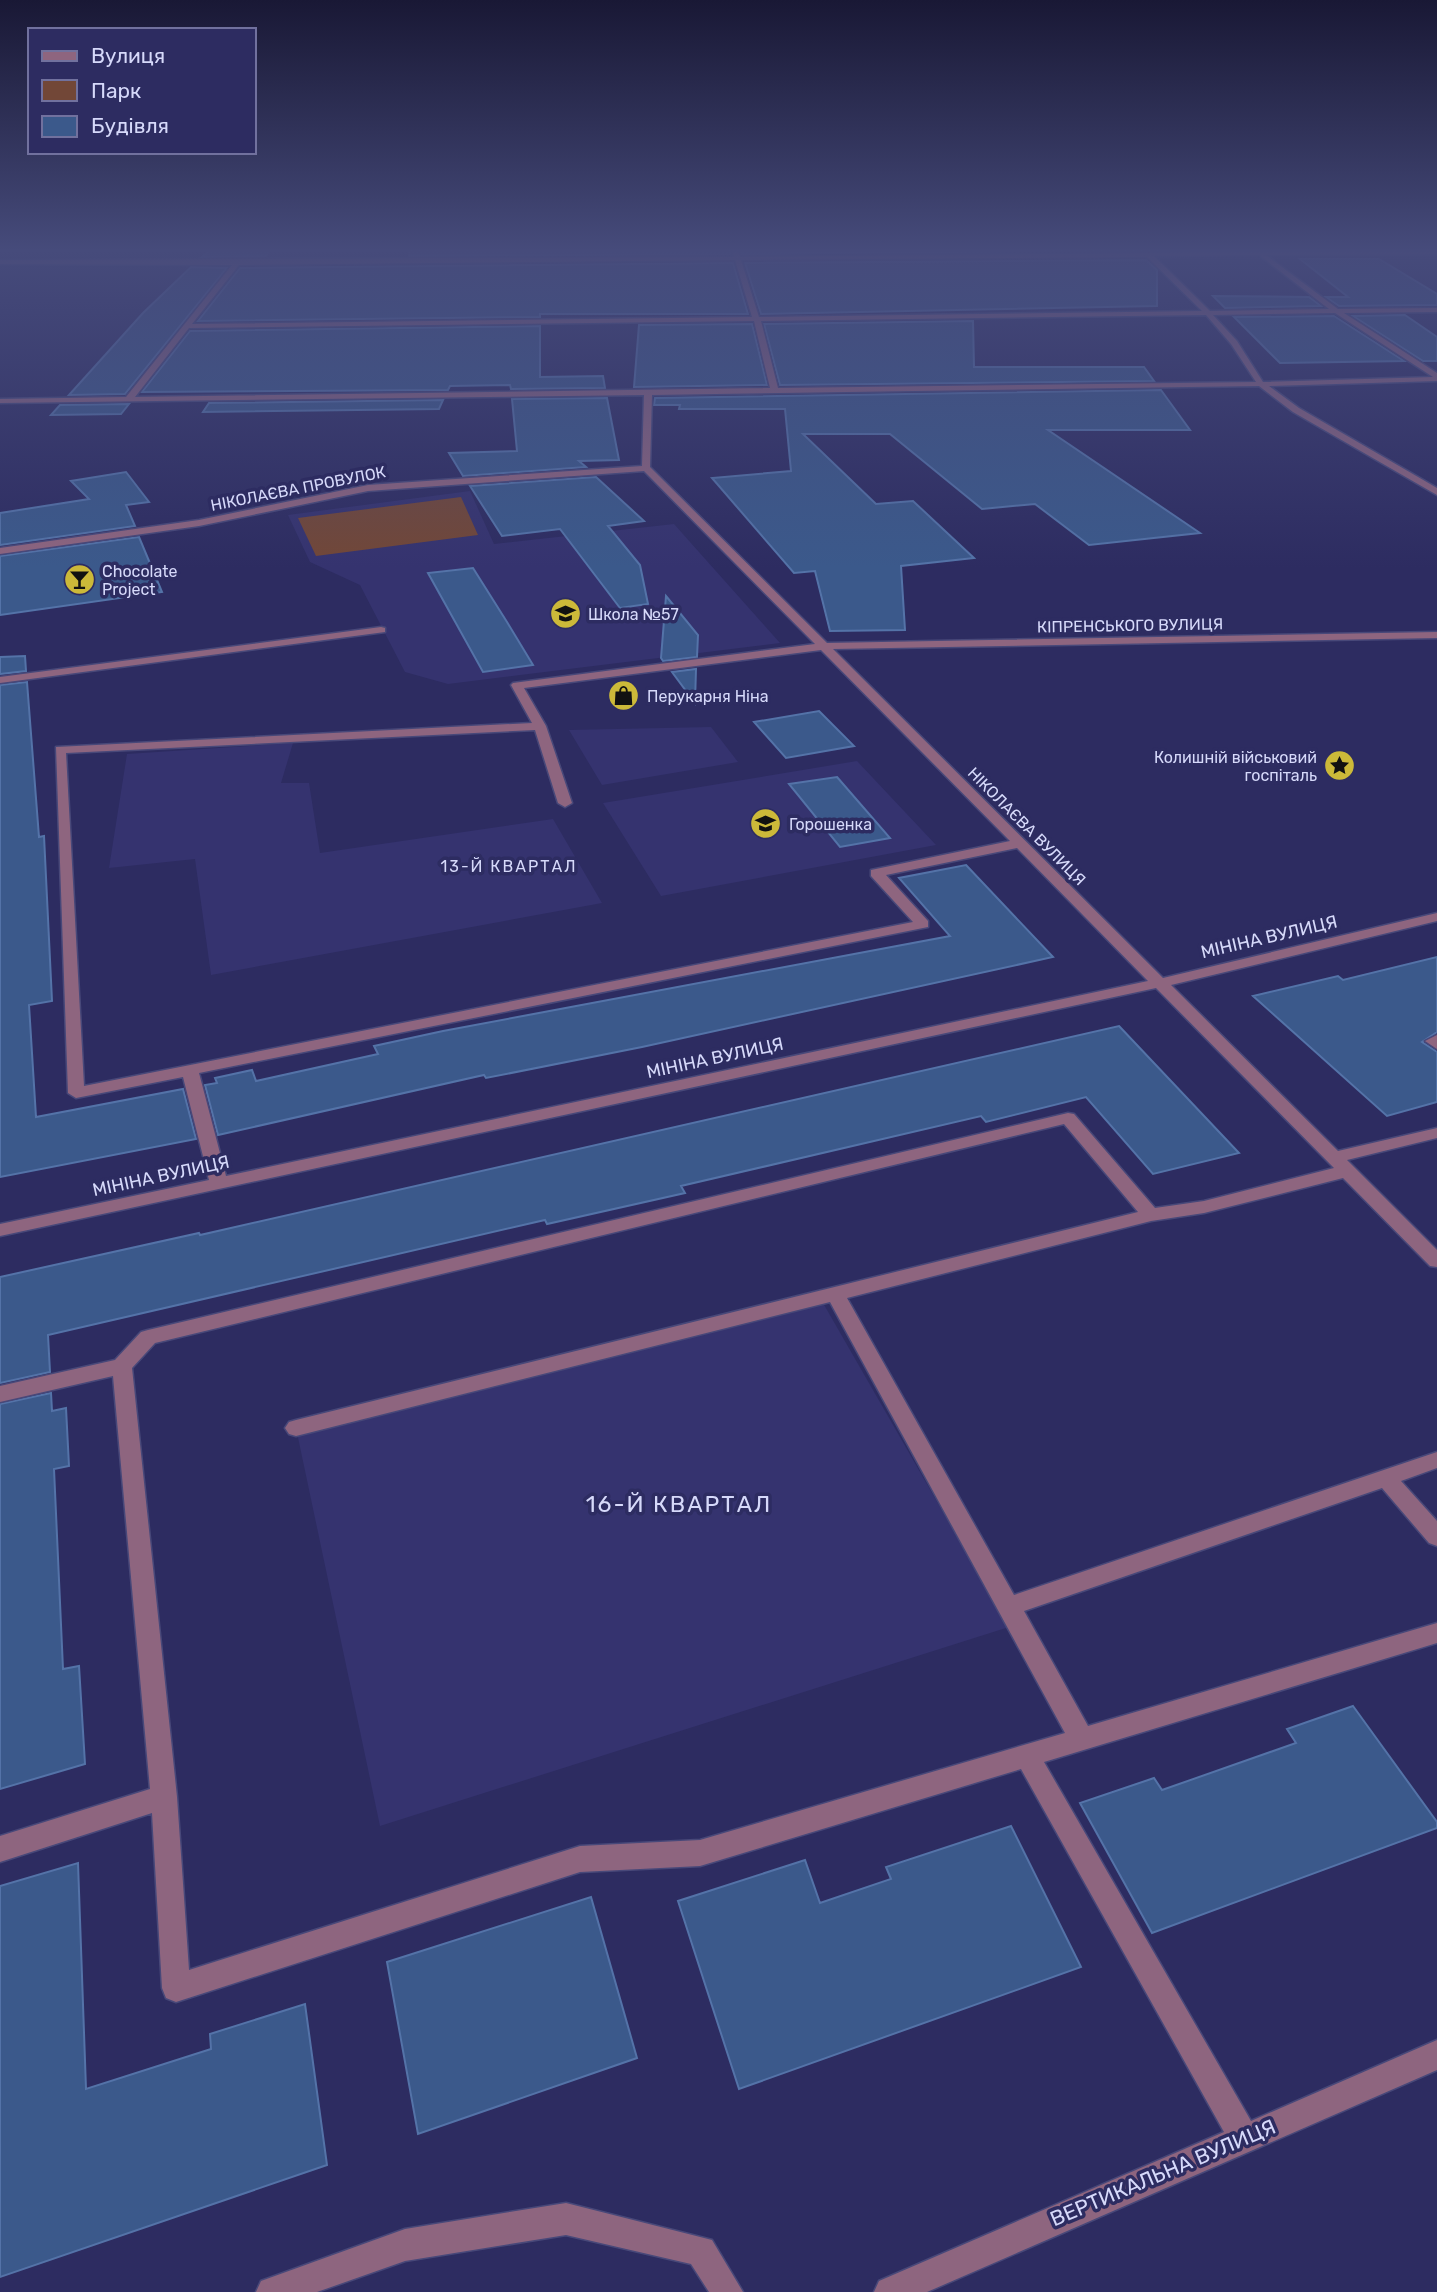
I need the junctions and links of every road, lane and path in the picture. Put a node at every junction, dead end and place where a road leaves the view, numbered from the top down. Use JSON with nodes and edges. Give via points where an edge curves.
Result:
{"nodes":[{"id":1,"x":165,"y":355,"type":"edge"},
{"id":2,"x":766,"y":355,"type":"edge"},
{"id":3,"x":1242,"y":355,"type":"edge"},
{"id":4,"x":1403,"y":355,"type":"edge"},
{"id":5,"x":1437,"y":377,"type":"edge"},
{"id":6,"x":1261,"y":384,"type":"junction"},
{"id":7,"x":775,"y":392,"type":"junction"},
{"id":8,"x":648,"y":393,"type":"junction"},
{"id":9,"x":129,"y":399,"type":"junction"},
{"id":10,"x":0,"y":401,"type":"edge"},
{"id":11,"x":646,"y":468,"type":"junction"},
{"id":12,"x":1437,"y":492,"type":"edge"},
{"id":13,"x":0,"y":551,"type":"edge"},
{"id":14,"x":380,"y":630,"type":"dead end"},
{"id":15,"x":1437,"y":635,"type":"edge"},
{"id":16,"x":824,"y":646,"type":"junction"},
{"id":17,"x":0,"y":680,"type":"edge"},
{"id":18,"x":540,"y":726,"type":"junction"},
{"id":19,"x":565,"y":803,"type":"dead end"},
{"id":20,"x":1020,"y":843,"type":"junction"},
{"id":21,"x":1437,"y":917,"type":"edge"},
{"id":22,"x":1160,"y":983,"type":"junction"},
{"id":23,"x":190,"y":1071,"type":"junction"},
{"id":24,"x":1437,"y":1133,"type":"edge"},
{"id":25,"x":1341,"y":1164,"type":"junction"},
{"id":26,"x":219,"y":1184,"type":"junction"},
{"id":27,"x":1151,"y":1215,"type":"junction"},
{"id":28,"x":0,"y":1230,"type":"edge"},
{"id":29,"x":1437,"y":1261,"type":"edge"},
{"id":30,"x":834,"y":1293,"type":"junction"},
{"id":31,"x":122,"y":1366,"type":"junction"},
{"id":32,"x":0,"y":1394,"type":"edge"},
{"id":33,"x":296,"y":1428,"type":"dead end"},
{"id":34,"x":1437,"y":1460,"type":"edge"},
{"id":35,"x":1387,"y":1479,"type":"junction"},
{"id":36,"x":1437,"y":1537,"type":"edge"},
{"id":37,"x":1008,"y":1607,"type":"junction"},
{"id":38,"x":1437,"y":1633,"type":"edge"},
{"id":39,"x":1082,"y":1739,"type":"junction"},
{"id":40,"x":1027,"y":1756,"type":"junction"},
{"id":41,"x":164,"y":1797,"type":"junction"},
{"id":42,"x":0,"y":1849,"type":"edge"},
{"id":43,"x":1437,"y":2055,"type":"edge"},
{"id":44,"x":1244,"y":2138,"type":"junction"},
{"id":45,"x":272,"y":2292,"type":"edge"},
{"id":46,"x":727,"y":2292,"type":"edge"},
{"id":47,"x":890,"y":2292,"type":"edge"}],
"edges":[{"from":1,"to":9,"type":"street"},
{"from":2,"to":7,"type":"street"},
{"from":3,"to":6,"type":"street"},
{"from":4,"to":5,"type":"street"},
{"from":5,"to":6,"type":"street"},
{"from":6,"to":7,"type":"street"},
{"from":6,"to":12,"type":"street","via":[[1296,410]]},
{"from":7,"to":8,"type":"street"},
{"from":8,"to":9,"type":"street"},
{"from":8,"to":11,"type":"street"},
{"from":9,"to":10,"type":"street"},
{"from":11,"to":13,"type":"street","name":"НІКОЛАЄВА ПРОВУЛОК","via":[[368,488],[200,523]]},
{"from":11,"to":16,"type":"street","name":"НІКОЛАЄВА ВУЛИЦЯ"},
{"from":14,"to":17,"type":"street"},
{"from":15,"to":16,"type":"street","name":"КІПРЕНСЬКОГО ВУЛИЦЯ"},
{"from":16,"to":18,"type":"street","name":"КІПРЕНСЬКОГО ВУЛИЦЯ","via":[[517,684]]},
{"from":16,"to":20,"type":"street","name":"НІКОЛАЄВА ВУЛИЦЯ"},
{"from":18,"to":19,"type":"street"},
{"from":18,"to":23,"type":"street","via":[[60,750],[76,1093]]},
{"from":20,"to":22,"type":"street","name":"НІКОЛАЄВА ВУЛИЦЯ"},
{"from":20,"to":23,"type":"street","via":[[876,873],[923,924]]},
{"from":21,"to":22,"type":"street","name":"МІНІНА ВУЛИЦЯ"},
{"from":22,"to":25,"type":"street","name":"НІКОЛАЄВА ВУЛИЦЯ"},
{"from":22,"to":26,"type":"street","name":"МІНІНА ВУЛИЦЯ"},
{"from":23,"to":26,"type":"street"},
{"from":24,"to":25,"type":"street"},
{"from":25,"to":27,"type":"street","via":[[1204,1207]]},
{"from":25,"to":29,"type":"street","name":"НІКОЛАЄВА ВУЛИЦЯ"},
{"from":26,"to":28,"type":"street","name":"МІНІНА ВУЛИЦЯ"},
{"from":27,"to":30,"type":"street"},
{"from":27,"to":31,"type":"street","via":[[1068,1118],[148,1337]]},
{"from":30,"to":33,"type":"street"},
{"from":30,"to":37,"type":"street"},
{"from":31,"to":32,"type":"street"},
{"from":31,"to":41,"type":"street"},
{"from":34,"to":35,"type":"street"},
{"from":35,"to":36,"type":"street"},
{"from":35,"to":37,"type":"street"},
{"from":37,"to":39,"type":"street"},
{"from":38,"to":39,"type":"street"},
{"from":39,"to":40,"type":"street"},
{"from":40,"to":41,"type":"street","via":[[700,1853],[580,1859],[176,1988]]},
{"from":40,"to":44,"type":"street"},
{"from":41,"to":42,"type":"street"},
{"from":43,"to":44,"type":"street","name":"ВЕРТИКАЛЬНА ВУЛИЦЯ"},
{"from":44,"to":47,"type":"street","name":"ВЕРТИКАЛЬНА ВУЛИЦЯ"},
{"from":45,"to":46,"type":"street","via":[[405,2245],[566,2219],[701,2251]]}]}
